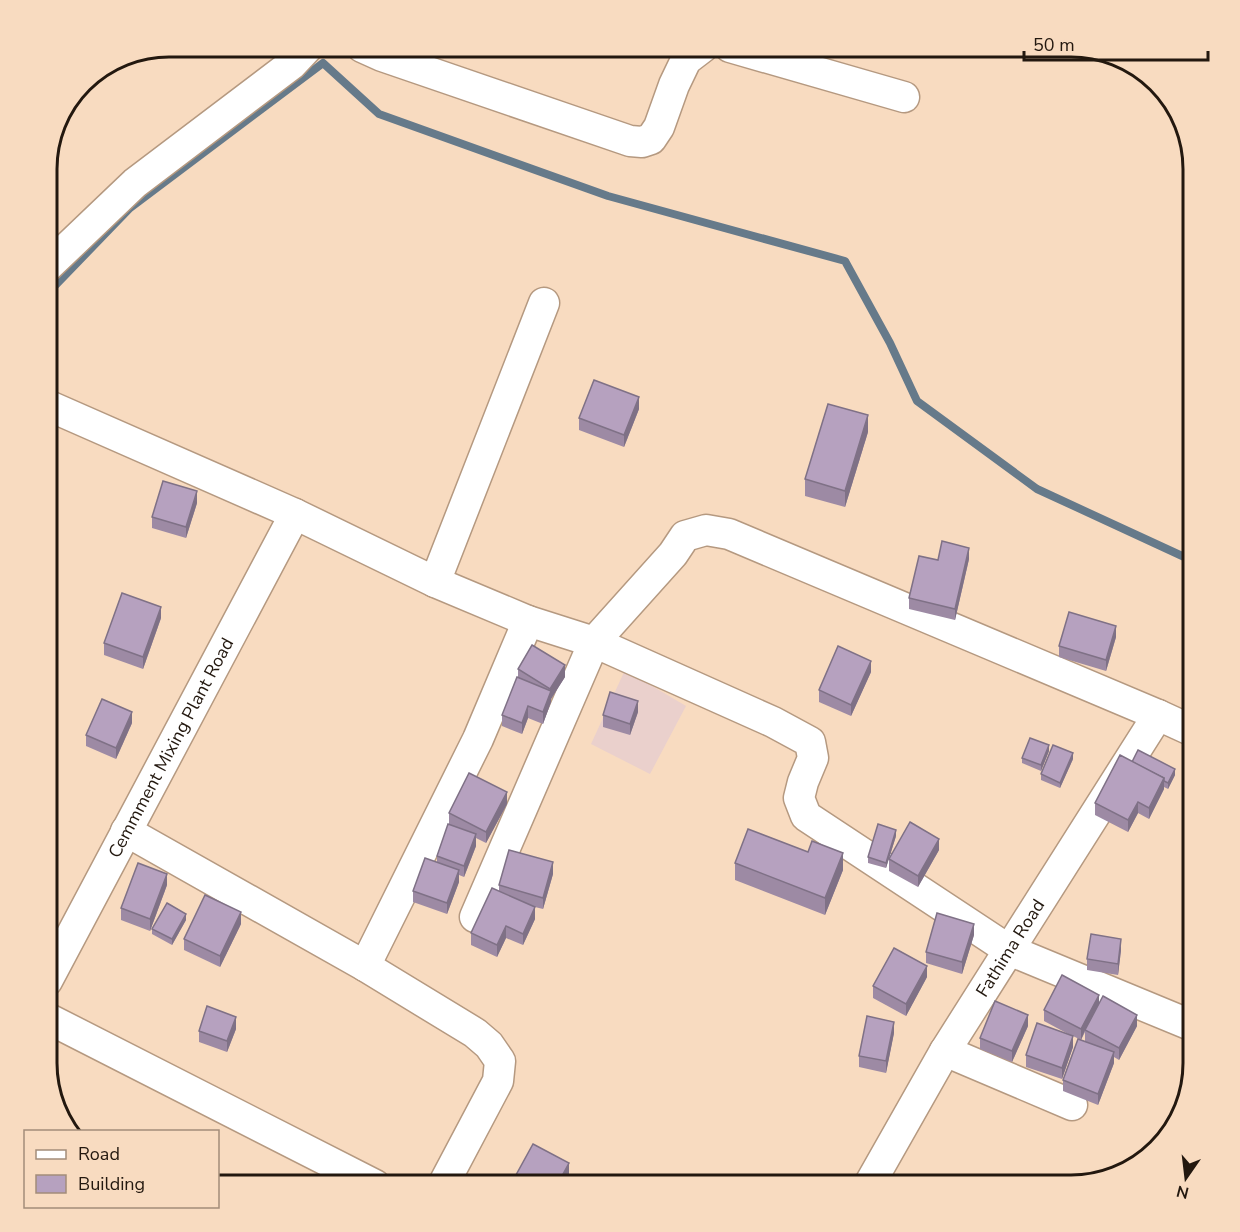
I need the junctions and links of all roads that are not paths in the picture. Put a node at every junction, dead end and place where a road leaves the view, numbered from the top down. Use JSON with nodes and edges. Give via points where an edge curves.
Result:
{"nodes":[{"id":1,"x":298,"y":57,"type":"edge"},
{"id":2,"x":385,"y":57,"type":"edge"},
{"id":3,"x":691,"y":57,"type":"edge"},
{"id":4,"x":765,"y":57,"type":"edge"},
{"id":5,"x":903,"y":97,"type":"dead end"},
{"id":6,"x":57,"y":257,"type":"edge"},
{"id":7,"x":544,"y":303,"type":"dead end"},
{"id":8,"x":57,"y":409,"type":"edge"},
{"id":9,"x":295,"y":514,"type":"junction"},
{"id":10,"x":435,"y":582,"type":"junction"},
{"id":11,"x":528,"y":621,"type":"junction"},
{"id":12,"x":594,"y":642,"type":"junction"},
{"id":13,"x":1158,"y":715,"type":"junction"},
{"id":14,"x":1183,"y":726,"type":"edge"},
{"id":15,"x":126,"y":831,"type":"junction"},
{"id":16,"x":475,"y":917,"type":"dead end"},
{"id":17,"x":1009,"y":950,"type":"junction"},
{"id":18,"x":57,"y":960,"type":"edge"},
{"id":19,"x":365,"y":966,"type":"junction"},
{"id":20,"x":1183,"y":1021,"type":"edge"},
{"id":21,"x":57,"y":1024,"type":"edge"},
{"id":22,"x":945,"y":1051,"type":"junction"},
{"id":23,"x":1072,"y":1104,"type":"dead end"},
{"id":24,"x":355,"y":1175,"type":"edge"},
{"id":25,"x":448,"y":1175,"type":"edge"},
{"id":26,"x":875,"y":1175,"type":"edge"}],
"edges":[{"from":1,"to":6,"type":"street","via":[[135,183]]},
{"from":2,"to":3,"type":"street","via":[[642,142],[651,139],[659,127],[674,85]]},
{"from":4,"to":5,"type":"street"},
{"from":7,"to":10,"type":"street"},
{"from":8,"to":9,"type":"street"},
{"from":9,"to":10,"type":"street"},
{"from":9,"to":15,"type":"street","name":"Cemmment Mixing Plant Road"},
{"from":10,"to":11,"type":"street"},
{"from":11,"to":12,"type":"street"},
{"from":11,"to":19,"type":"street","via":[[478,739]]},
{"from":12,"to":13,"type":"street","via":[[685,536],[706,530],[729,534]]},
{"from":12,"to":16,"type":"street"},
{"from":12,"to":17,"type":"street","via":[[810,742],[813,758],[799,798],[806,816]]},
{"from":13,"to":14,"type":"street"},
{"from":13,"to":17,"type":"street","name":"Fathima Road"},
{"from":15,"to":18,"type":"street","name":"Cemmment Mixing Plant Road"},
{"from":15,"to":19,"type":"street"},
{"from":17,"to":20,"type":"street"},
{"from":17,"to":22,"type":"street","name":"Fathima Road"},
{"from":19,"to":25,"type":"street","via":[[475,1032],[500,1061],[498,1081]]},
{"from":21,"to":24,"type":"street"},
{"from":22,"to":23,"type":"street"},
{"from":22,"to":26,"type":"street","name":"Fathima Road"}]}
